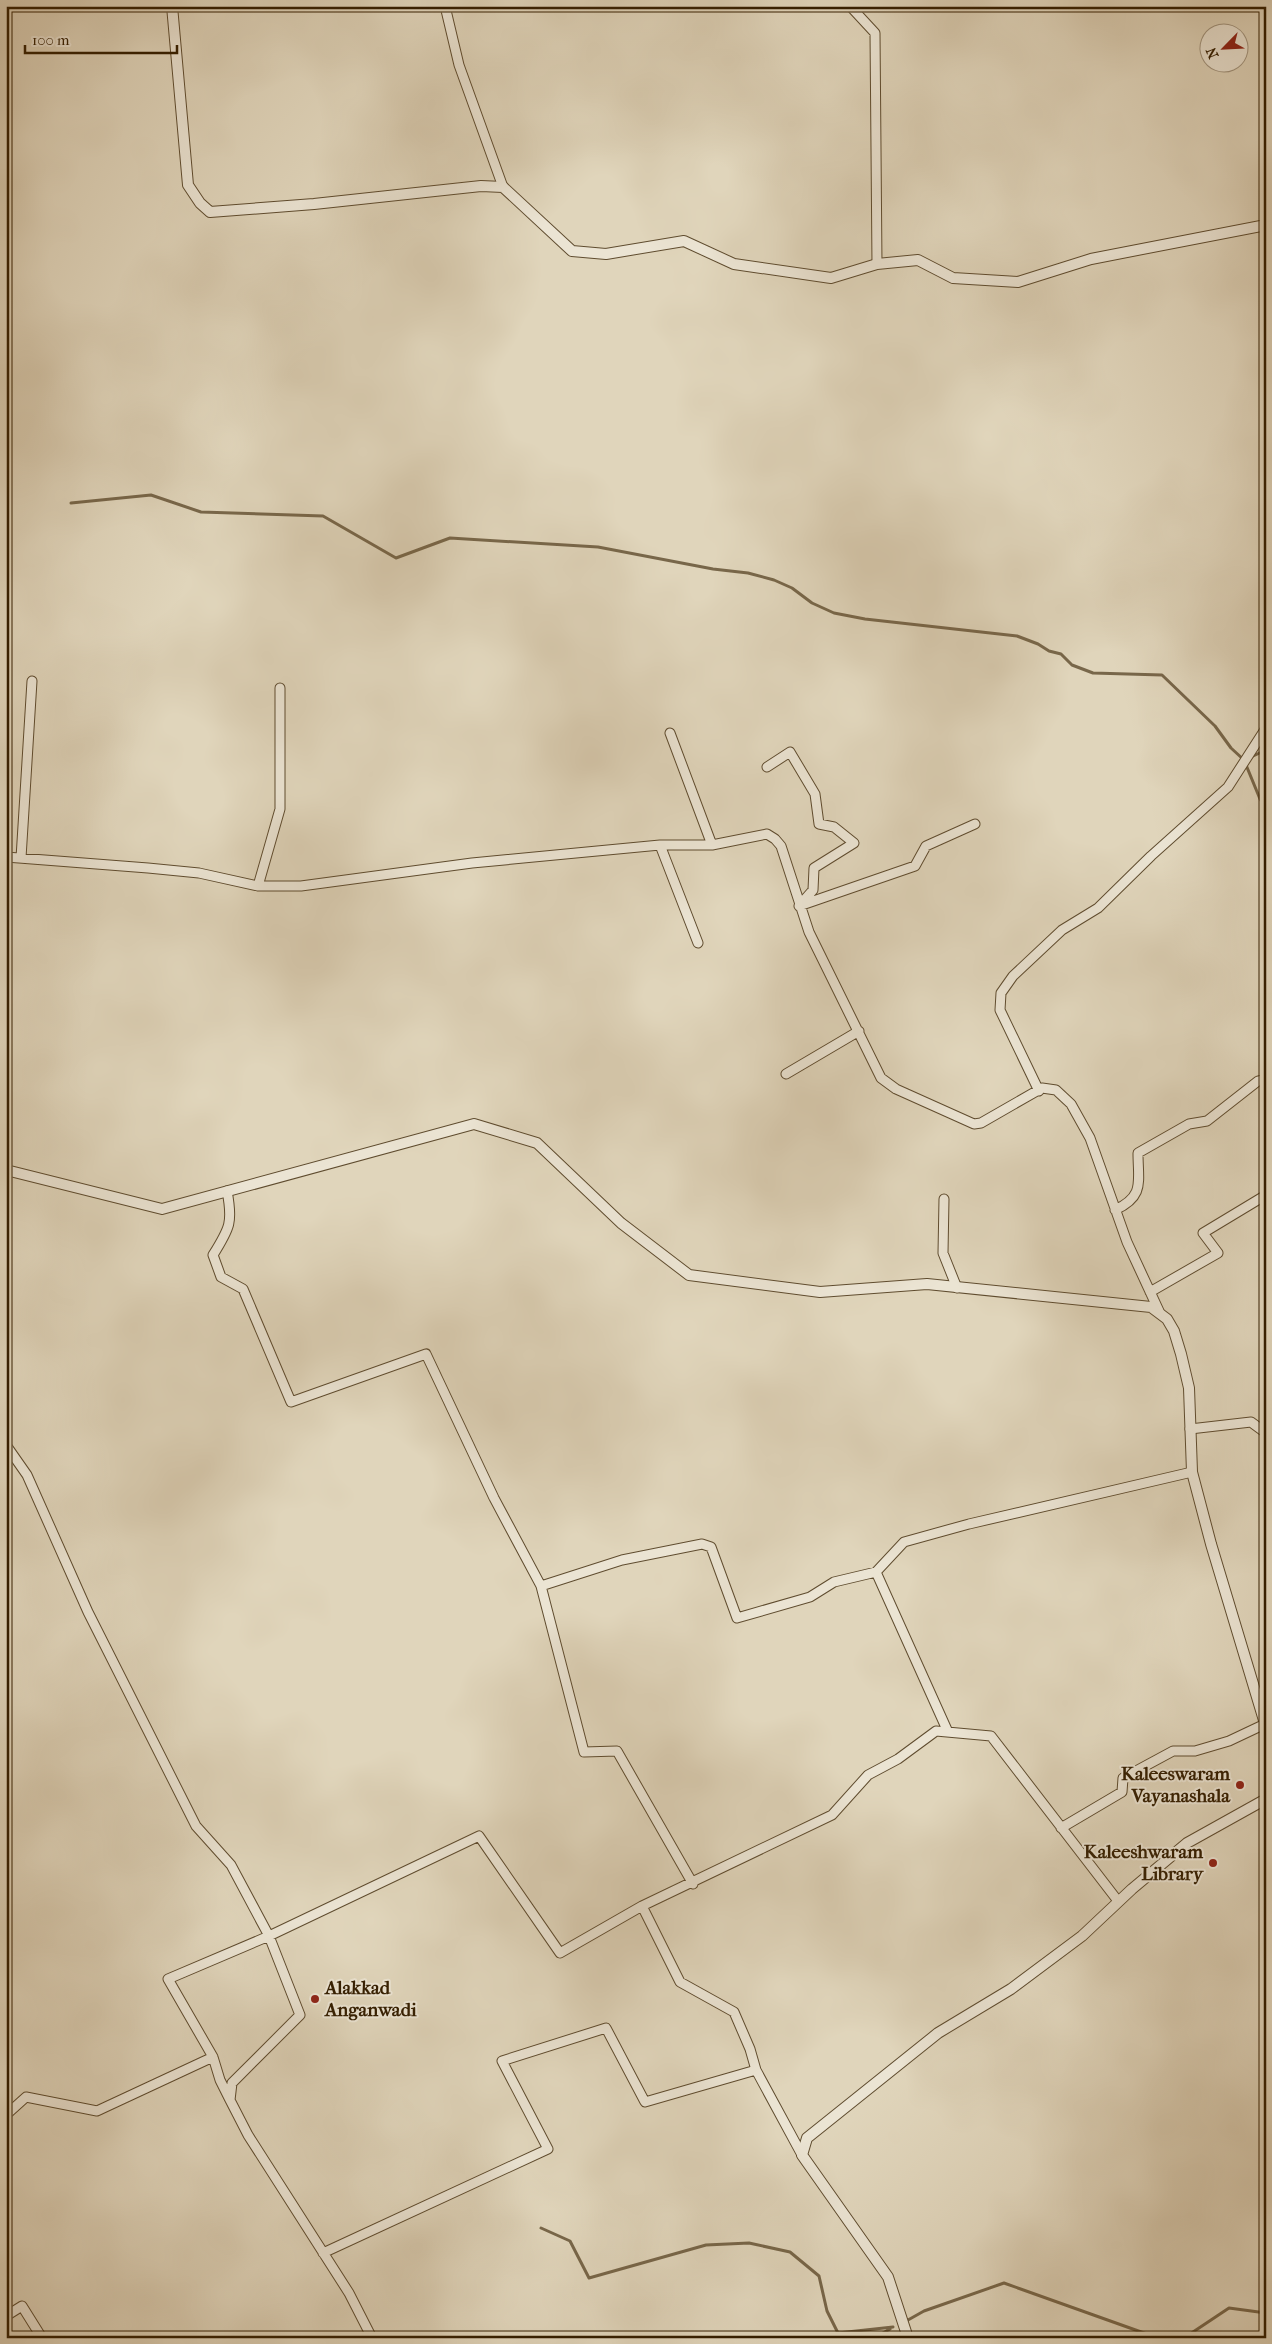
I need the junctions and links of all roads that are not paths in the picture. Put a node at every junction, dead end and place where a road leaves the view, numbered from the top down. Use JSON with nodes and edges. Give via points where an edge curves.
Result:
{"nodes":[{"id":1,"x":172,"y":6,"type":"edge"},
{"id":2,"x":445,"y":6,"type":"edge"},
{"id":3,"x":850,"y":6,"type":"edge"},
{"id":4,"x":503,"y":187,"type":"junction"},
{"id":5,"x":1266,"y":225,"type":"edge"},
{"id":6,"x":877,"y":264,"type":"junction"},
{"id":7,"x":32,"y":681,"type":"dead end"},
{"id":8,"x":280,"y":688,"type":"dead end"},
{"id":9,"x":1266,"y":728,"type":"edge"},
{"id":10,"x":670,"y":733,"type":"dead end"},
{"id":11,"x":767,"y":767,"type":"dead end"},
{"id":12,"x":975,"y":824,"type":"dead end"},
{"id":13,"x":660,"y":845,"type":"junction"},
{"id":14,"x":712,"y":845,"type":"junction"},
{"id":15,"x":6,"y":857,"type":"edge"},
{"id":16,"x":21,"y":858,"type":"junction"},
{"id":17,"x":258,"y":886,"type":"junction"},
{"id":18,"x":799,"y":906,"type":"junction"},
{"id":19,"x":698,"y":943,"type":"dead end"},
{"id":20,"x":859,"y":1030,"type":"junction"},
{"id":21,"x":786,"y":1074,"type":"dead end"},
{"id":22,"x":1266,"y":1079,"type":"edge"},
{"id":23,"x":1039,"y":1091,"type":"junction"},
{"id":24,"x":6,"y":1170,"type":"edge"},
{"id":25,"x":227,"y":1191,"type":"junction"},
{"id":26,"x":1266,"y":1195,"type":"edge"},
{"id":27,"x":944,"y":1199,"type":"dead end"},
{"id":28,"x":1115,"y":1210,"type":"junction"},
{"id":29,"x":958,"y":1288,"type":"junction"},
{"id":30,"x":1150,"y":1292,"type":"junction"},
{"id":31,"x":1159,"y":1311,"type":"junction"},
{"id":32,"x":1190,"y":1429,"type":"junction"},
{"id":33,"x":1266,"y":1433,"type":"edge"},
{"id":34,"x":6,"y":1445,"type":"edge"},
{"id":35,"x":1192,"y":1472,"type":"junction"},
{"id":36,"x":876,"y":1572,"type":"junction"},
{"id":37,"x":541,"y":1586,"type":"junction"},
{"id":38,"x":1265,"y":1725,"type":"edge"},
{"id":39,"x":948,"y":1732,"type":"junction"},
{"id":40,"x":1266,"y":1799,"type":"edge"},
{"id":41,"x":1061,"y":1828,"type":"junction"},
{"id":42,"x":693,"y":1884,"type":"junction"},
{"id":43,"x":1118,"y":1901,"type":"junction"},
{"id":44,"x":642,"y":1906,"type":"junction"},
{"id":45,"x":269,"y":1936,"type":"junction"},
{"id":46,"x":213,"y":2057,"type":"junction"},
{"id":47,"x":756,"y":2070,"type":"junction"},
{"id":48,"x":230,"y":2100,"type":"junction"},
{"id":49,"x":6,"y":2115,"type":"edge"},
{"id":50,"x":802,"y":2155,"type":"junction"},
{"id":51,"x":323,"y":2253,"type":"junction"},
{"id":52,"x":6,"y":2316,"type":"edge"},
{"id":53,"x":42,"y":2338,"type":"edge"},
{"id":54,"x":372,"y":2338,"type":"edge"},
{"id":55,"x":908,"y":2338,"type":"edge"}],
"edges":[{"from":1,"to":4,"type":"street","via":[[188,185],[210,212],[481,186]]},
{"from":2,"to":4,"type":"street","via":[[458,66]]},
{"from":3,"to":6,"type":"street","via":[[875,32]]},
{"from":4,"to":6,"type":"street","via":[[572,251],[606,254],[684,241],[734,264],[830,278]]},
{"from":5,"to":6,"type":"street","via":[[1091,259],[1018,282],[953,278],[918,260]]},
{"from":7,"to":16,"type":"street"},
{"from":8,"to":17,"type":"street","via":[[280,809]]},
{"from":9,"to":23,"type":"street","via":[[1228,787],[1098,908],[1062,930],[1013,976],[1001,994],[1000,1010]]},
{"from":10,"to":14,"type":"street"},
{"from":11,"to":18,"type":"street","via":[[790,752],[815,794],[819,824],[834,828],[854,843],[814,868],[813,890]]},
{"from":12,"to":18,"type":"street","via":[[926,846],[915,866]]},
{"from":13,"to":14,"type":"street"},
{"from":13,"to":17,"type":"street","via":[[472,863],[301,886]]},
{"from":13,"to":19,"type":"street"},
{"from":14,"to":18,"type":"street","via":[[767,834],[775,839],[781,846]]},
{"from":15,"to":16,"type":"street"},
{"from":16,"to":17,"type":"street","via":[[157,868]]},
{"from":18,"to":20,"type":"street","via":[[823,962]]},
{"from":20,"to":21,"type":"street"},
{"from":20,"to":23,"type":"street","via":[[886,1083],[971,1122],[981,1123]]},
{"from":22,"to":28,"type":"street","via":[[1207,1121],[1189,1124],[1138,1153],[1139,1190],[1129,1203]]},
{"from":23,"to":28,"type":"street","via":[[1042,1088],[1056,1090],[1071,1104],[1090,1138]]},
{"from":24,"to":25,"type":"street","via":[[162,1209]]},
{"from":25,"to":29,"type":"street","via":[[474,1124],[537,1143],[621,1222],[688,1275],[820,1292],[927,1284]]},
{"from":25,"to":37,"type":"street","via":[[232,1215],[225,1236],[213,1255],[222,1277],[243,1290],[291,1402],[426,1354],[494,1498]]},
{"from":26,"to":30,"type":"street","via":[[1203,1233],[1218,1253]]},
{"from":27,"to":29,"type":"street","via":[[943,1253]]},
{"from":28,"to":30,"type":"street"},
{"from":29,"to":31,"type":"street","via":[[1151,1307]]},
{"from":30,"to":31,"type":"street"},
{"from":31,"to":32,"type":"street","via":[[1174,1331],[1181,1354],[1189,1388]]},
{"from":32,"to":33,"type":"street","via":[[1251,1422]]},
{"from":32,"to":35,"type":"street"},
{"from":34,"to":45,"type":"street","via":[[27,1475],[88,1612],[196,1826],[231,1865]]},
{"from":35,"to":36,"type":"street","via":[[904,1542]]},
{"from":35,"to":38,"type":"street"},
{"from":36,"to":37,"type":"street","via":[[834,1582],[810,1597],[736,1618],[711,1547],[702,1544],[622,1560]]},
{"from":36,"to":39,"type":"street"},
{"from":37,"to":42,"type":"street","via":[[584,1752],[617,1751]]},
{"from":38,"to":41,"type":"street","via":[[1195,1751],[1173,1751],[1123,1778],[1122,1792]]},
{"from":39,"to":41,"type":"street","via":[[992,1736]]},
{"from":39,"to":42,"type":"street","via":[[936,1731],[898,1759],[868,1775],[832,1815]]},
{"from":40,"to":43,"type":"street","via":[[1187,1843]]},
{"from":41,"to":43,"type":"street"},
{"from":42,"to":44,"type":"street"},
{"from":43,"to":50,"type":"street","via":[[1082,1936],[1011,1989],[938,2033],[807,2138]]},
{"from":44,"to":45,"type":"street","via":[[560,1953],[479,1836]]},
{"from":44,"to":47,"type":"street","via":[[680,1982],[734,2012]]},
{"from":45,"to":46,"type":"street","via":[[168,1979]]},
{"from":45,"to":48,"type":"street","via":[[300,2015],[232,2083]]},
{"from":46,"to":48,"type":"street"},
{"from":46,"to":49,"type":"street","via":[[97,2111],[26,2097]]},
{"from":47,"to":50,"type":"street"},
{"from":47,"to":51,"type":"street","via":[[645,2102],[606,2028],[502,2061],[548,2149]]},
{"from":48,"to":51,"type":"street","via":[[248,2135]]},
{"from":50,"to":55,"type":"street","via":[[888,2277]]},
{"from":51,"to":54,"type":"street","via":[[349,2293]]},
{"from":52,"to":53,"type":"street","via":[[22,2306]]}]}
